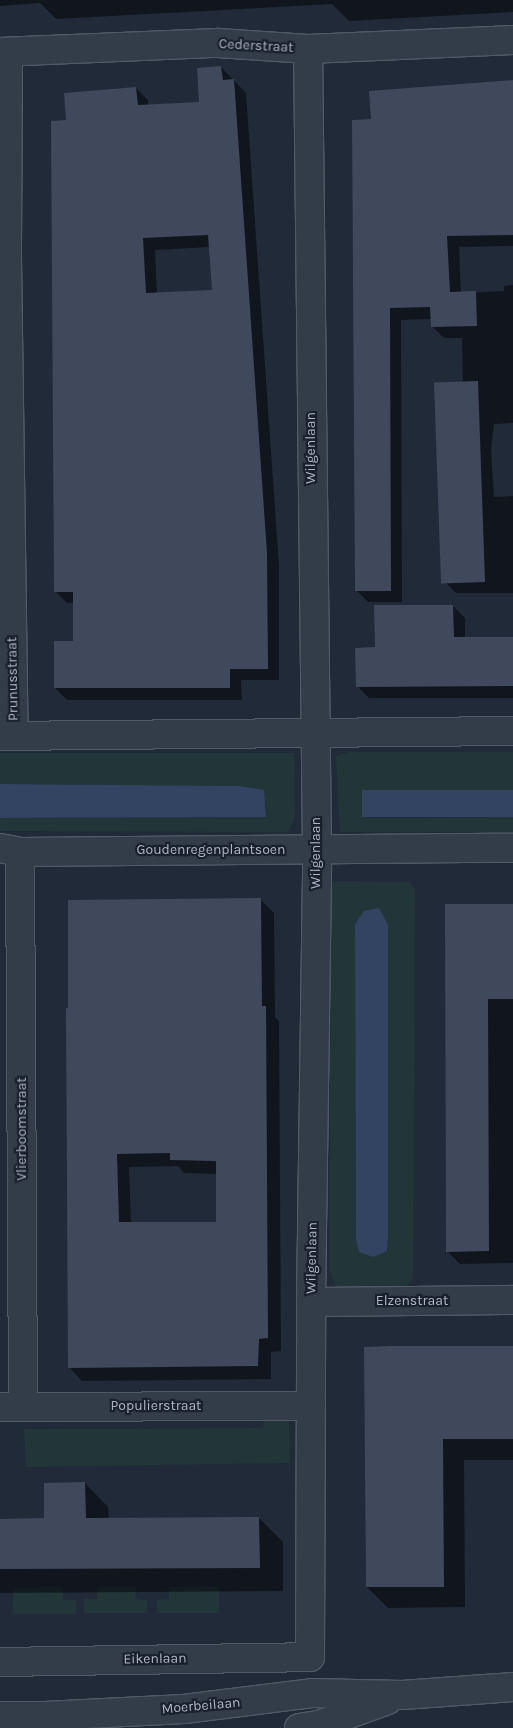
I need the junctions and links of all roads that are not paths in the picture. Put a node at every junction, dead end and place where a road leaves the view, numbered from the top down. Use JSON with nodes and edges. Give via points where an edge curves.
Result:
{"nodes":[{"id":1,"x":513,"y":40,"type":"edge"},
{"id":2,"x":308,"y":48,"type":"junction"},
{"id":3,"x":4,"y":52,"type":"edge"},
{"id":4,"x":513,"y":731,"type":"edge"},
{"id":5,"x":314,"y":732,"type":"junction"},
{"id":6,"x":7,"y":736,"type":"edge"},
{"id":7,"x":513,"y":848,"type":"edge"},
{"id":8,"x":10,"y":850,"type":"edge"},
{"id":9,"x":317,"y":850,"type":"junction"},
{"id":10,"x":513,"y":1300,"type":"edge"},
{"id":11,"x":311,"y":1302,"type":"junction"},
{"id":12,"x":311,"y":1406,"type":"junction"},
{"id":13,"x":12,"y":1407,"type":"edge"},
{"id":14,"x":310,"y":1657,"type":"joint"},
{"id":15,"x":0,"y":1662,"type":"edge"},
{"id":16,"x":508,"y":1687,"type":"edge"},
{"id":17,"x":402,"y":1695,"type":"junction"},
{"id":18,"x":0,"y":1716,"type":"edge"},
{"id":19,"x":299,"y":1728,"type":"edge"}],
"edges":[{"from":1,"to":2,"type":"street","name":"Cederstraat"},
{"from":2,"to":3,"type":"street","name":"Cederstraat","via":[[218,43]]},
{"from":2,"to":5,"type":"street","name":"Wilgenlaan"},
{"from":3,"to":6,"type":"street","name":"Prunusstraat"},
{"from":4,"to":5,"type":"street"},
{"from":5,"to":6,"type":"street"},
{"from":5,"to":9,"type":"street","name":"Wilgenlaan"},
{"from":7,"to":9,"type":"street","name":"Goudenregenplantsoen"},
{"from":8,"to":9,"type":"street","name":"Goudenregenplantsoen"},
{"from":8,"to":13,"type":"street","name":"Vlierboomstraat"},
{"from":9,"to":11,"type":"street","name":"Wilgenlaan"},
{"from":10,"to":11,"type":"street","name":"Elzenstraat"},
{"from":11,"to":12,"type":"street","name":"Wilgenlaan"},
{"from":12,"to":13,"type":"street","name":"Populierstraat"},
{"from":12,"to":14,"type":"street","name":"Wilgenlaan"},
{"from":14,"to":15,"type":"street","name":"Eikenlaan"},
{"from":16,"to":17,"type":"street","name":"Moerbeilaan"},
{"from":17,"to":18,"type":"street","name":"Moerbeilaan","via":[[312,1693],[184,1709]]},
{"from":17,"to":19,"type":"street","name":"Moerbeilaan","via":[[319,1725]]}]}
